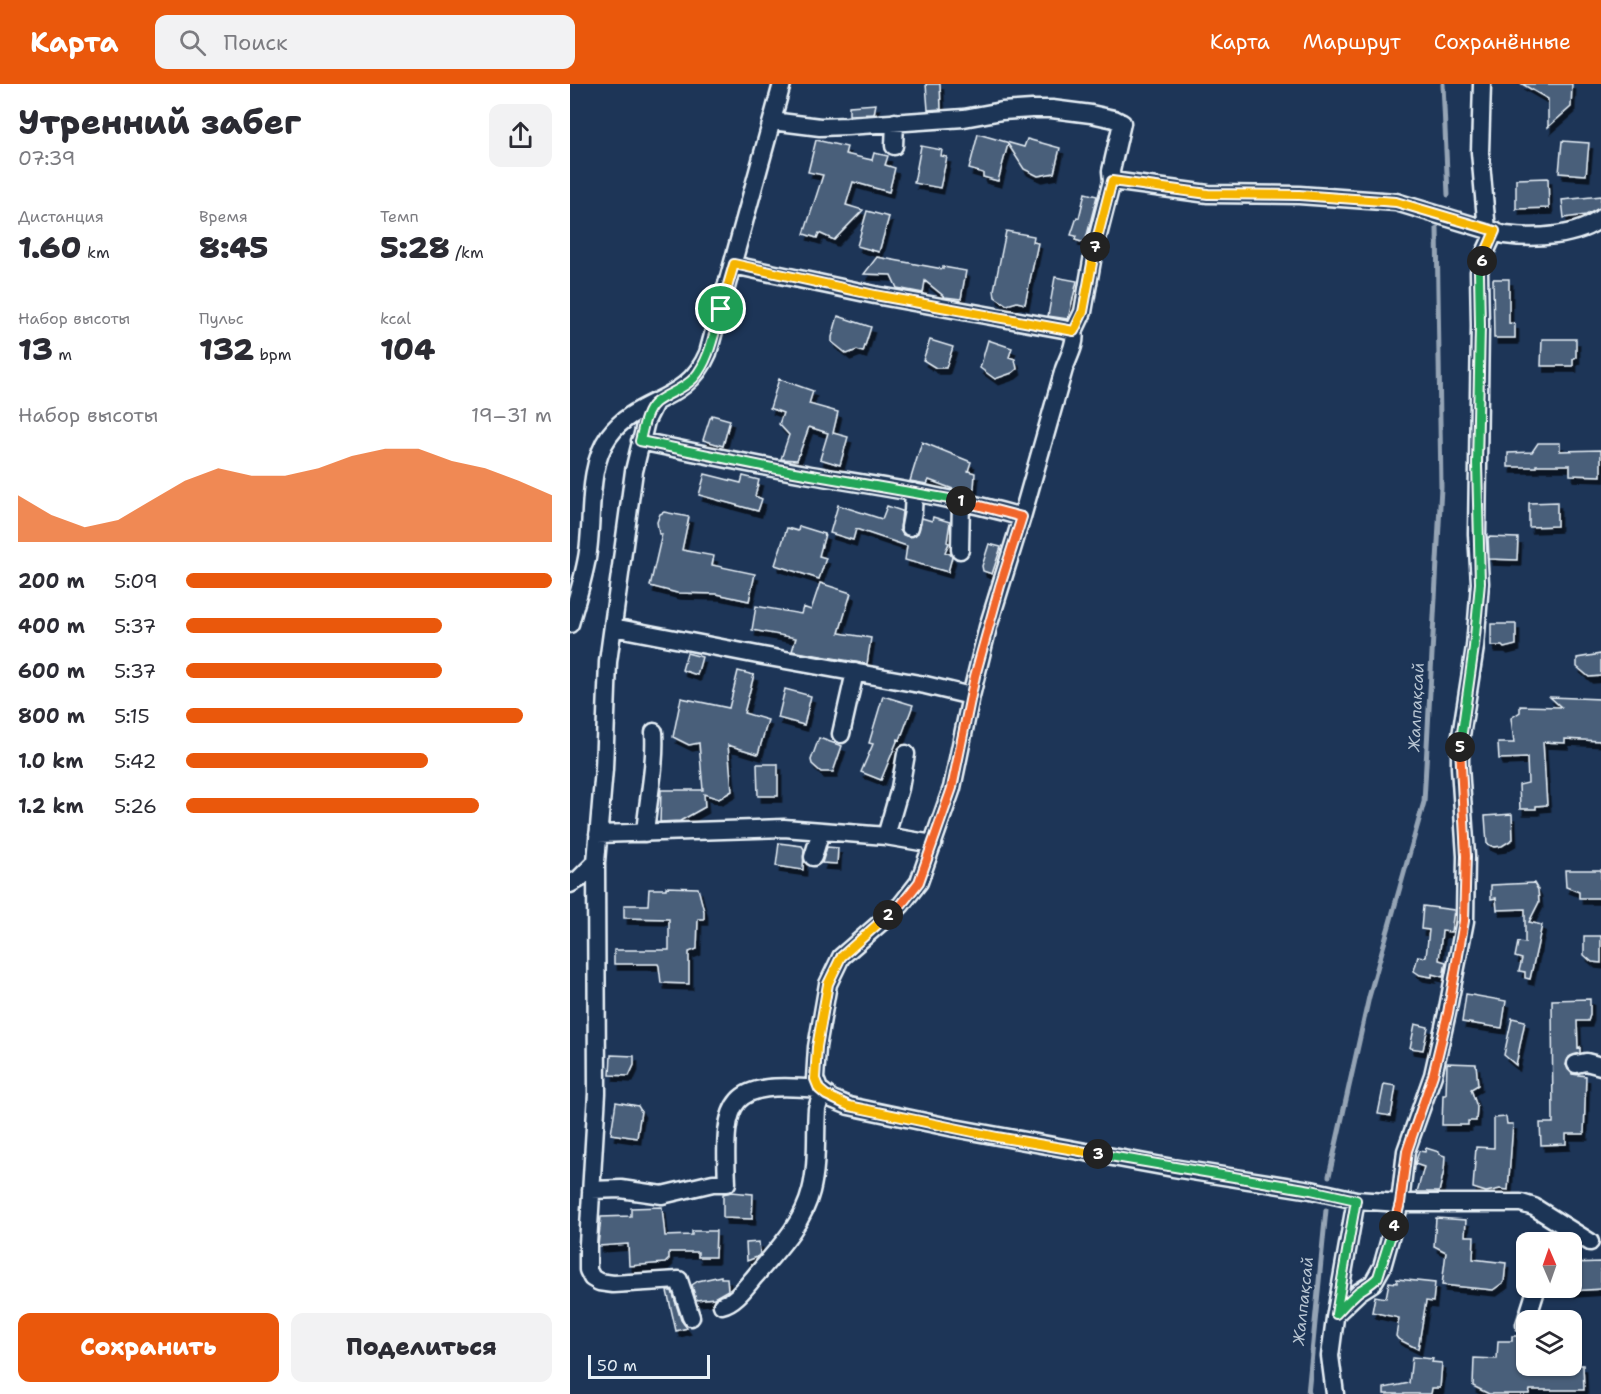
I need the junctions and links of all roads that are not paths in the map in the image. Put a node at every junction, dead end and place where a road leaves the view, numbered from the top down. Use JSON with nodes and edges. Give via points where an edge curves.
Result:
{"nodes":[{"id":1,"x":782,"y":84,"type":"edge"},
{"id":2,"x":1482,"y":84,"type":"edge"},
{"id":3,"x":772,"y":121,"type":"junction"},
{"id":4,"x":895,"y":122,"type":"junction"},
{"id":5,"x":894,"y":146,"type":"dead end"},
{"id":6,"x":1112,"y":181,"type":"junction"},
{"id":7,"x":1601,"y":218,"type":"edge"},
{"id":8,"x":1491,"y":230,"type":"junction"},
{"id":9,"x":734,"y":264,"type":"junction"},
{"id":10,"x":1074,"y":331,"type":"junction"},
{"id":11,"x":655,"y":404,"type":"junction"},
{"id":12,"x":640,"y":441,"type":"junction"},
{"id":13,"x":914,"y":492,"type":"junction"},
{"id":14,"x":960,"y":501,"type":"junction"},
{"id":15,"x":1022,"y":517,"type":"junction"},
{"id":16,"x":910,"y":527,"type":"dead end"},
{"id":17,"x":960,"y":550,"type":"dead end"},
{"id":18,"x":570,"y":624,"type":"edge"},
{"id":19,"x":613,"y":627,"type":"junction"},
{"id":20,"x":855,"y":672,"type":"junction"},
{"id":21,"x":970,"y":696,"type":"junction"},
{"id":22,"x":654,"y":732,"type":"dead end"},
{"id":23,"x":841,"y":734,"type":"dead end"},
{"id":24,"x":906,"y":754,"type":"dead end"},
{"id":25,"x":821,"y":831,"type":"junction"},
{"id":26,"x":645,"y":833,"type":"junction"},
{"id":27,"x":598,"y":834,"type":"junction"},
{"id":28,"x":886,"y":836,"type":"junction"},
{"id":29,"x":933,"y":844,"type":"junction"},
{"id":30,"x":813,"y":857,"type":"dead end"},
{"id":31,"x":596,"y":862,"type":"junction"},
{"id":32,"x":570,"y":884,"type":"edge"},
{"id":33,"x":1576,"y":1064,"type":"dead end"},
{"id":34,"x":1601,"y":1066,"type":"edge"},
{"id":35,"x":823,"y":1092,"type":"junction"},
{"id":36,"x":591,"y":1190,"type":"junction"},
{"id":37,"x":1356,"y":1200,"type":"junction"},
{"id":38,"x":1400,"y":1203,"type":"junction"},
{"id":39,"x":1596,"y":1243,"type":"edge"},
{"id":40,"x":722,"y":1305,"type":"dead end"},
{"id":41,"x":1336,"y":1314,"type":"junction"},
{"id":42,"x":691,"y":1317,"type":"dead end"},
{"id":43,"x":1335,"y":1394,"type":"edge"}],
"edges":[{"from":1,"to":3,"type":"street"},
{"from":2,"to":8,"type":"street","via":[[1479,152]]},
{"from":3,"to":4,"type":"street","via":[[820,127]]},
{"from":3,"to":9,"type":"street"},
{"from":4,"to":5,"type":"street"},
{"from":4,"to":6,"type":"street","via":[[1032,109],[1114,119],[1122,123]]},
{"from":6,"to":8,"type":"street","via":[[1208,194],[1396,202]]},
{"from":6,"to":10,"type":"street","via":[[1083,312]]},
{"from":7,"to":8,"type":"street","via":[[1571,233],[1519,237]]},
{"from":8,"to":38,"type":"street","via":[[1479,272],[1480,583],[1460,742],[1466,856],[1464,921],[1448,1013],[1433,1075],[1407,1151]]},
{"from":9,"to":10,"type":"street","via":[[875,295]]},
{"from":9,"to":11,"type":"street","via":[[702,366],[681,389]]},
{"from":10,"to":15,"type":"street"},
{"from":11,"to":12,"type":"street"},
{"from":11,"to":18,"type":"street","via":[[632,413],[618,425],[600,456],[588,557]]},
{"from":12,"to":13,"type":"street"},
{"from":12,"to":19,"type":"street"},
{"from":13,"to":14,"type":"street"},
{"from":13,"to":16,"type":"street"},
{"from":14,"to":15,"type":"street"},
{"from":14,"to":17,"type":"street"},
{"from":15,"to":21,"type":"street"},
{"from":19,"to":20,"type":"street"},
{"from":19,"to":27,"type":"street"},
{"from":20,"to":21,"type":"street"},
{"from":20,"to":23,"type":"street"},
{"from":21,"to":29,"type":"street","via":[[952,788]]},
{"from":22,"to":26,"type":"street","via":[[654,770]]},
{"from":24,"to":28,"type":"street"},
{"from":25,"to":26,"type":"street","via":[[784,828]]},
{"from":25,"to":28,"type":"street"},
{"from":25,"to":30,"type":"street"},
{"from":26,"to":27,"type":"street"},
{"from":27,"to":31,"type":"street"},
{"from":28,"to":29,"type":"street"},
{"from":29,"to":35,"type":"street","via":[[919,882],[910,894],[841,957],[828,984],[815,1079]]},
{"from":31,"to":32,"type":"street"},
{"from":31,"to":36,"type":"street","via":[[597,1094]]},
{"from":33,"to":34,"type":"street"},
{"from":35,"to":36,"type":"street","via":[[786,1086],[759,1088],[741,1097],[729,1116],[727,1183],[662,1195],[621,1189]]},
{"from":35,"to":37,"type":"street","via":[[849,1106],[954,1128]]},
{"from":35,"to":40,"type":"street","via":[[817,1109],[815,1169],[802,1214],[735,1298]]},
{"from":36,"to":42,"type":"street","via":[[588,1270],[592,1278],[613,1284],[679,1280]]},
{"from":37,"to":38,"type":"street"},
{"from":37,"to":41,"type":"street"},
{"from":38,"to":39,"type":"street","via":[[1521,1203]]},
{"from":38,"to":41,"type":"street","via":[[1378,1277]]},
{"from":41,"to":43,"type":"street","via":[[1330,1356]]}]}
